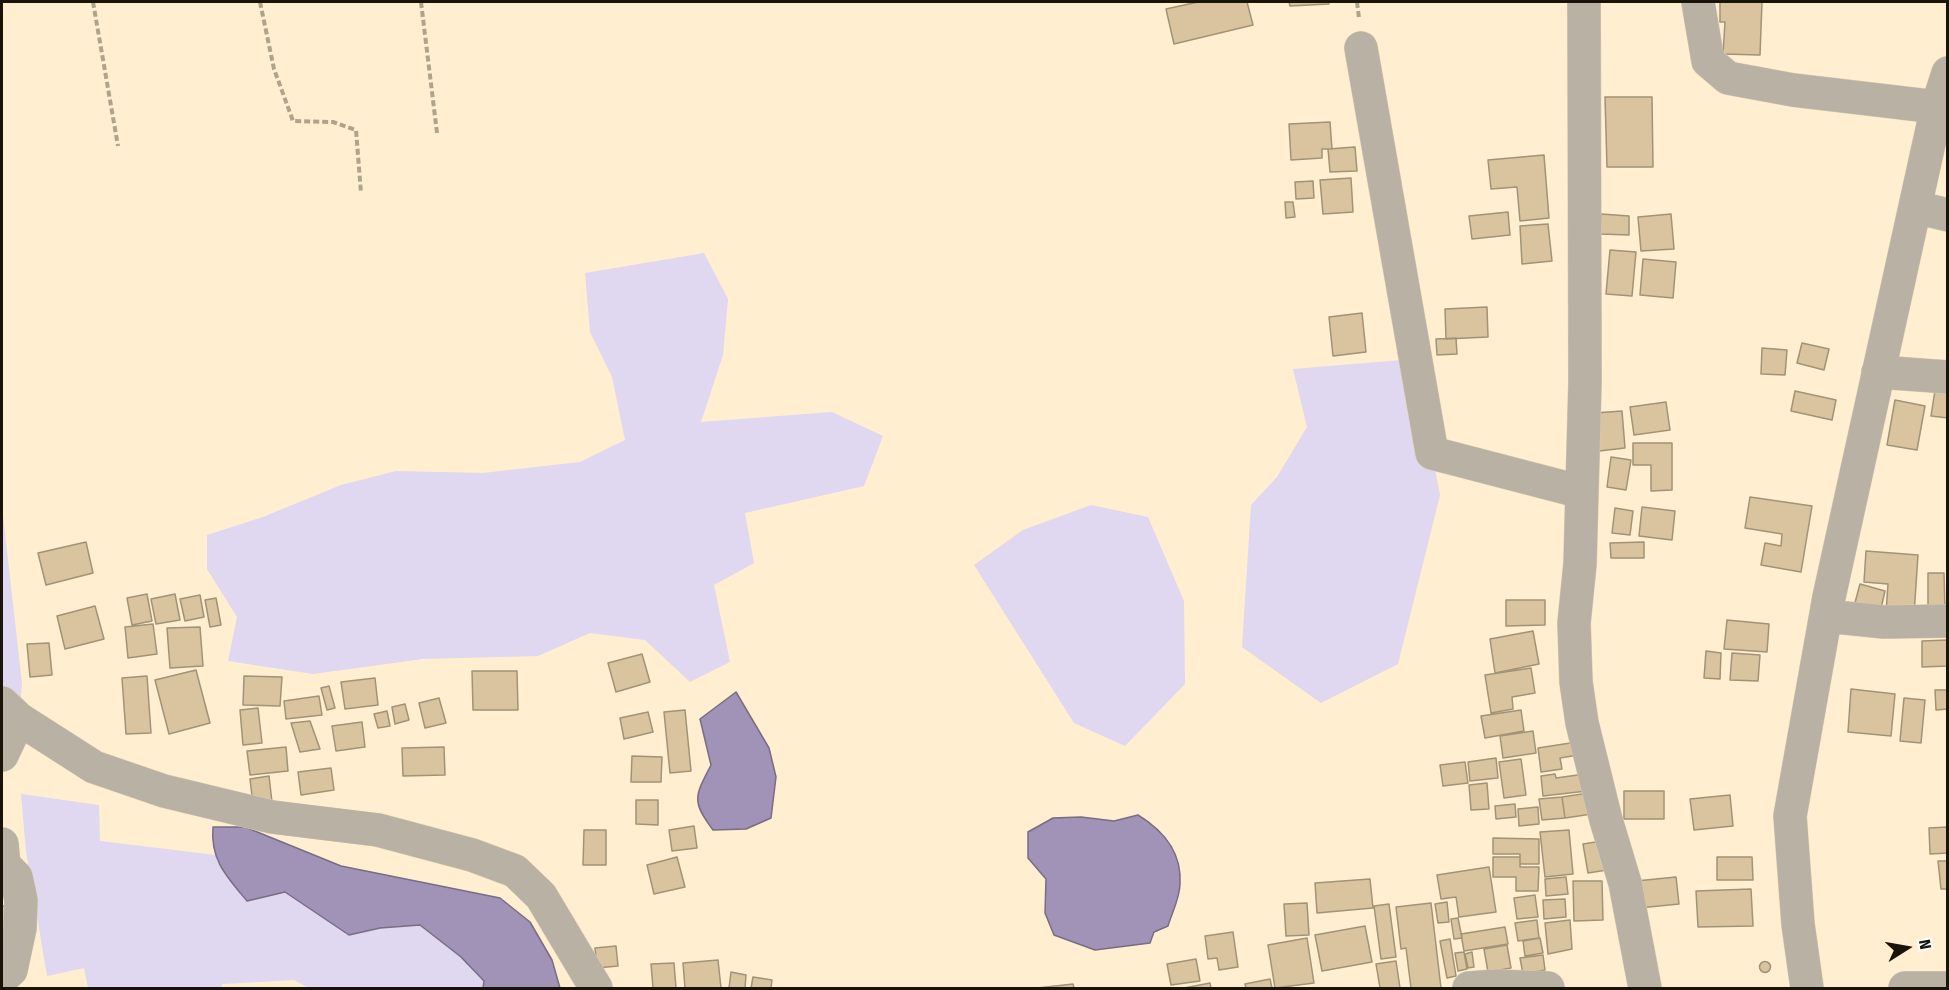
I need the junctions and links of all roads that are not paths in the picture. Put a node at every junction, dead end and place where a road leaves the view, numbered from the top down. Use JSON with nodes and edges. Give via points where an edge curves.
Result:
{"nodes":[{"id":1,"x":1584,"y":2,"type":"edge"},
{"id":2,"x":1698,"y":2,"type":"edge"},
{"id":3,"x":1361,"y":48,"type":"dead end"},
{"id":4,"x":1947,"y":73,"type":"edge"},
{"id":5,"x":1937,"y":107,"type":"junction"},
{"id":6,"x":1915,"y":207,"type":"junction"},
{"id":7,"x":1947,"y":215,"type":"edge"},
{"id":8,"x":1878,"y":372,"type":"junction"},
{"id":9,"x":1947,"y":376,"type":"edge"},
{"id":10,"x":1581,"y":492,"type":"junction"},
{"id":11,"x":1826,"y":616,"type":"junction"},
{"id":12,"x":1947,"y":621,"type":"edge"},
{"id":13,"x":10,"y":711,"type":"edge"},
{"id":14,"x":2,"y":755,"type":"edge"},
{"id":15,"x":2,"y":844,"type":"edge"},
{"id":16,"x":2,"y":978,"type":"edge"},
{"id":17,"x":596,"y":988,"type":"edge"},
{"id":18,"x":1469,"y":988,"type":"edge"},
{"id":19,"x":1548,"y":988,"type":"edge"},
{"id":20,"x":1645,"y":988,"type":"edge"},
{"id":21,"x":1807,"y":988,"type":"edge"},
{"id":22,"x":1905,"y":988,"type":"edge"},
{"id":23,"x":1947,"y":988,"type":"edge"}],
"edges":[{"from":1,"to":10,"type":"street","via":[[1585,381]]},
{"from":2,"to":5,"type":"street","via":[[1708,61],[1728,78]]},
{"from":3,"to":10,"type":"street","via":[[1432,453]]},
{"from":4,"to":5,"type":"street"},
{"from":5,"to":6,"type":"street"},
{"from":6,"to":7,"type":"street"},
{"from":6,"to":8,"type":"street"},
{"from":8,"to":9,"type":"street"},
{"from":8,"to":11,"type":"street"},
{"from":10,"to":20,"type":"street","via":[[1574,623],[1576,682],[1582,723],[1625,883]]},
{"from":11,"to":12,"type":"street","via":[[1884,622]]},
{"from":11,"to":21,"type":"street","via":[[1790,816]]},
{"from":13,"to":14,"type":"street"},
{"from":13,"to":17,"type":"street","via":[[94,767],[164,791],[272,818],[378,830],[515,871],[541,896]]},
{"from":15,"to":16,"type":"street","via":[[4,865],[16,877],[21,900],[11,970]]},
{"from":18,"to":19,"type":"street"},
{"from":22,"to":23,"type":"street"}]}
